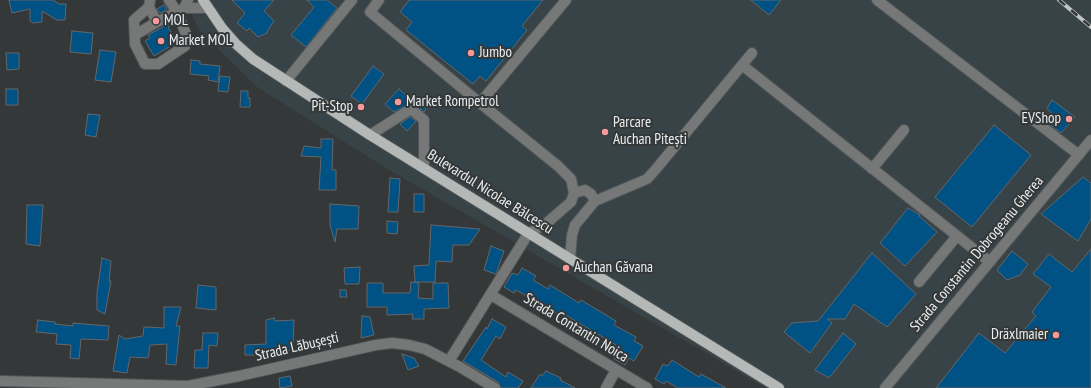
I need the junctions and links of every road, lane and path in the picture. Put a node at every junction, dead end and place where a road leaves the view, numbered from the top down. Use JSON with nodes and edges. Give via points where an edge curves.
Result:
{"nodes":[{"id":1,"x":169,"y":0,"type":"edge"},
{"id":2,"x":352,"y":0,"type":"edge"},
{"id":3,"x":379,"y":0,"type":"edge"},
{"id":4,"x":566,"y":0,"type":"edge"},
{"id":5,"x":877,"y":0,"type":"edge"},
{"id":6,"x":150,"y":4,"type":"edge"},
{"id":7,"x":205,"y":4,"type":"edge"},
{"id":8,"x":183,"y":6,"type":"edge"},
{"id":9,"x":157,"y":22,"type":"junction"},
{"id":10,"x":134,"y":35,"type":"junction"},
{"id":11,"x":752,"y":53,"type":"dead end"},
{"id":12,"x":742,"y":65,"type":"junction"},
{"id":13,"x":286,"y":81,"type":"junction"},
{"id":14,"x":480,"y":103,"type":"junction"},
{"id":15,"x":904,"y":130,"type":"dead end"},
{"id":16,"x":370,"y":135,"type":"junction"},
{"id":17,"x":1091,"y":140,"type":"edge"},
{"id":18,"x":1079,"y":155,"type":"junction"},
{"id":19,"x":424,"y":168,"type":"junction"},
{"id":20,"x":872,"y":169,"type":"junction"},
{"id":21,"x":574,"y":193,"type":"junction"},
{"id":22,"x":594,"y":202,"type":"junction"},
{"id":23,"x":528,"y":234,"type":"junction"},
{"id":24,"x":957,"y":236,"type":"junction"},
{"id":25,"x":570,"y":259,"type":"junction"},
{"id":26,"x":990,"y":262,"type":"junction"},
{"id":27,"x":919,"y":282,"type":"dead end"},
{"id":28,"x":491,"y":295,"type":"junction"},
{"id":29,"x":448,"y":361,"type":"junction"},
{"id":30,"x":616,"y":370,"type":"junction"},
{"id":31,"x":0,"y":381,"type":"edge"},
{"id":32,"x":495,"y":388,"type":"edge"},
{"id":33,"x":606,"y":388,"type":"edge"},
{"id":34,"x":647,"y":388,"type":"edge"},
{"id":35,"x":780,"y":388,"type":"edge"},
{"id":36,"x":885,"y":388,"type":"edge"}],
"edges":[{"from":1,"to":8,"type":"street"},
{"from":2,"to":13,"type":"street"},
{"from":3,"to":14,"type":"street","via":[[370,12]]},
{"from":4,"to":14,"type":"street"},
{"from":5,"to":18,"type":"street"},
{"from":6,"to":9,"type":"street"},
{"from":6,"to":10,"type":"street","via":[[134,20]]},
{"from":7,"to":8,"type":"street"},
{"from":7,"to":13,"type":"main road","name":"Bulevardul Nicolae Bălcescu","via":[[236,44]]},
{"from":8,"to":9,"type":"street"},
{"from":8,"to":10,"type":"street","via":[[185,46],[158,64],[145,64],[135,44]]},
{"from":9,"to":10,"type":"street"},
{"from":11,"to":12,"type":"street"},
{"from":12,"to":20,"type":"street"},
{"from":12,"to":22,"type":"street","via":[[647,179]]},
{"from":13,"to":16,"type":"main road","name":"Bulevardul Nicolae Bălcescu"},
{"from":14,"to":21,"type":"street","via":[[558,166],[571,179]]},
{"from":15,"to":20,"type":"street"},
{"from":16,"to":19,"type":"main road","name":"Bulevardul Nicolae Bălcescu"},
{"from":16,"to":19,"type":"street","via":[[411,109],[424,120]]},
{"from":17,"to":18,"type":"street","name":"Strada Constantin Dobrogeanu Gherea"},
{"from":18,"to":26,"type":"street","name":"Strada Constantin Dobrogeanu Gherea"},
{"from":19,"to":23,"type":"main road","name":"Bulevardul Nicolae Bălcescu"},
{"from":20,"to":24,"type":"street"},
{"from":21,"to":22,"type":"street","via":[[585,190],[591,194]]},
{"from":21,"to":23,"type":"street","via":[[570,202],[557,214]]},
{"from":22,"to":25,"type":"street","via":[[575,224]]},
{"from":23,"to":25,"type":"main road","name":"Bulevardul Nicolae Bălcescu"},
{"from":23,"to":28,"type":"street"},
{"from":24,"to":26,"type":"street"},
{"from":24,"to":27,"type":"street"},
{"from":25,"to":35,"type":"main road","name":"Bulevardul Nicolae Bălcescu"},
{"from":26,"to":36,"type":"street","name":"Strada Constantin Dobrogeanu Gherea"},
{"from":28,"to":29,"type":"street"},
{"from":28,"to":30,"type":"street","name":"Strada Contantin Noica"},
{"from":29,"to":31,"type":"street","name":"Strada Lăbușești","via":[[409,345],[392,344],[376,345],[188,386]]},
{"from":29,"to":32,"type":"street","name":"Strada Lăbușești"},
{"from":30,"to":33,"type":"street"},
{"from":30,"to":34,"type":"street","name":"Strada Contantin Noica"}]}
